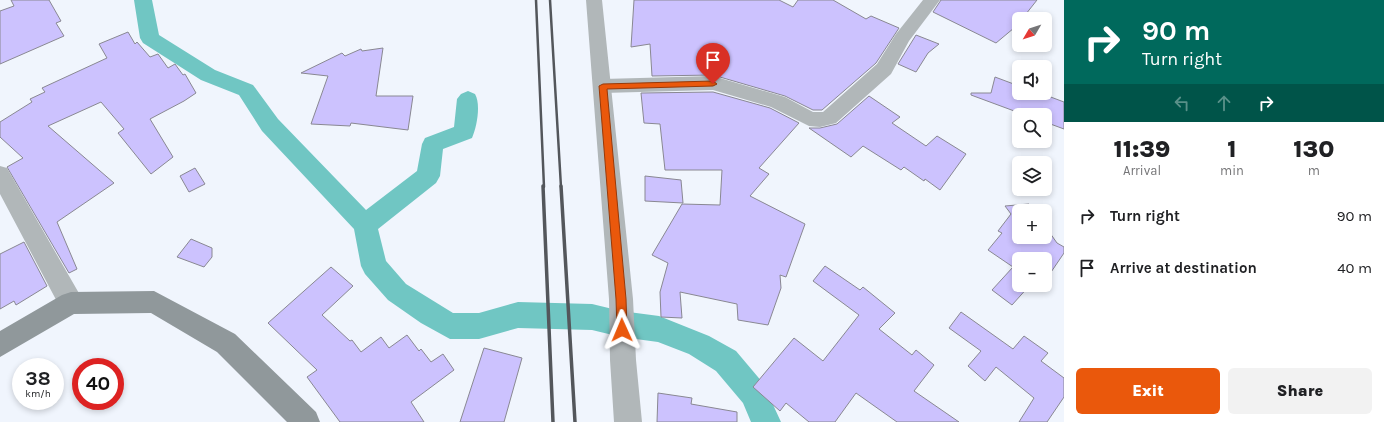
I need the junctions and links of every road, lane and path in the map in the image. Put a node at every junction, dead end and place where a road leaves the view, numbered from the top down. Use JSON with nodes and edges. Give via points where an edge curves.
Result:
{"nodes":[{"id":1,"x":594,"y":0,"type":"edge"},
{"id":2,"x":932,"y":0,"type":"edge"},
{"id":3,"x":603,"y":86,"type":"junction"},
{"id":4,"x":0,"y":174,"type":"edge"},
{"id":5,"x":71,"y":303,"type":"junction"},
{"id":6,"x":0,"y":345,"type":"edge"},
{"id":7,"x":306,"y":422,"type":"edge"},
{"id":8,"x":628,"y":422,"type":"edge"}],
"edges":[{"from":1,"to":3,"type":"street"},
{"from":2,"to":3,"type":"street","via":[[902,38],[884,69],[828,118],[809,119],[778,102],[713,84]]},
{"from":3,"to":8,"type":"street","via":[[621,299],[622,360]]},
{"from":4,"to":5,"type":"street"},
{"from":5,"to":6,"type":"main road"},
{"from":5,"to":7,"type":"main road","via":[[154,302],[226,343]]}]}
